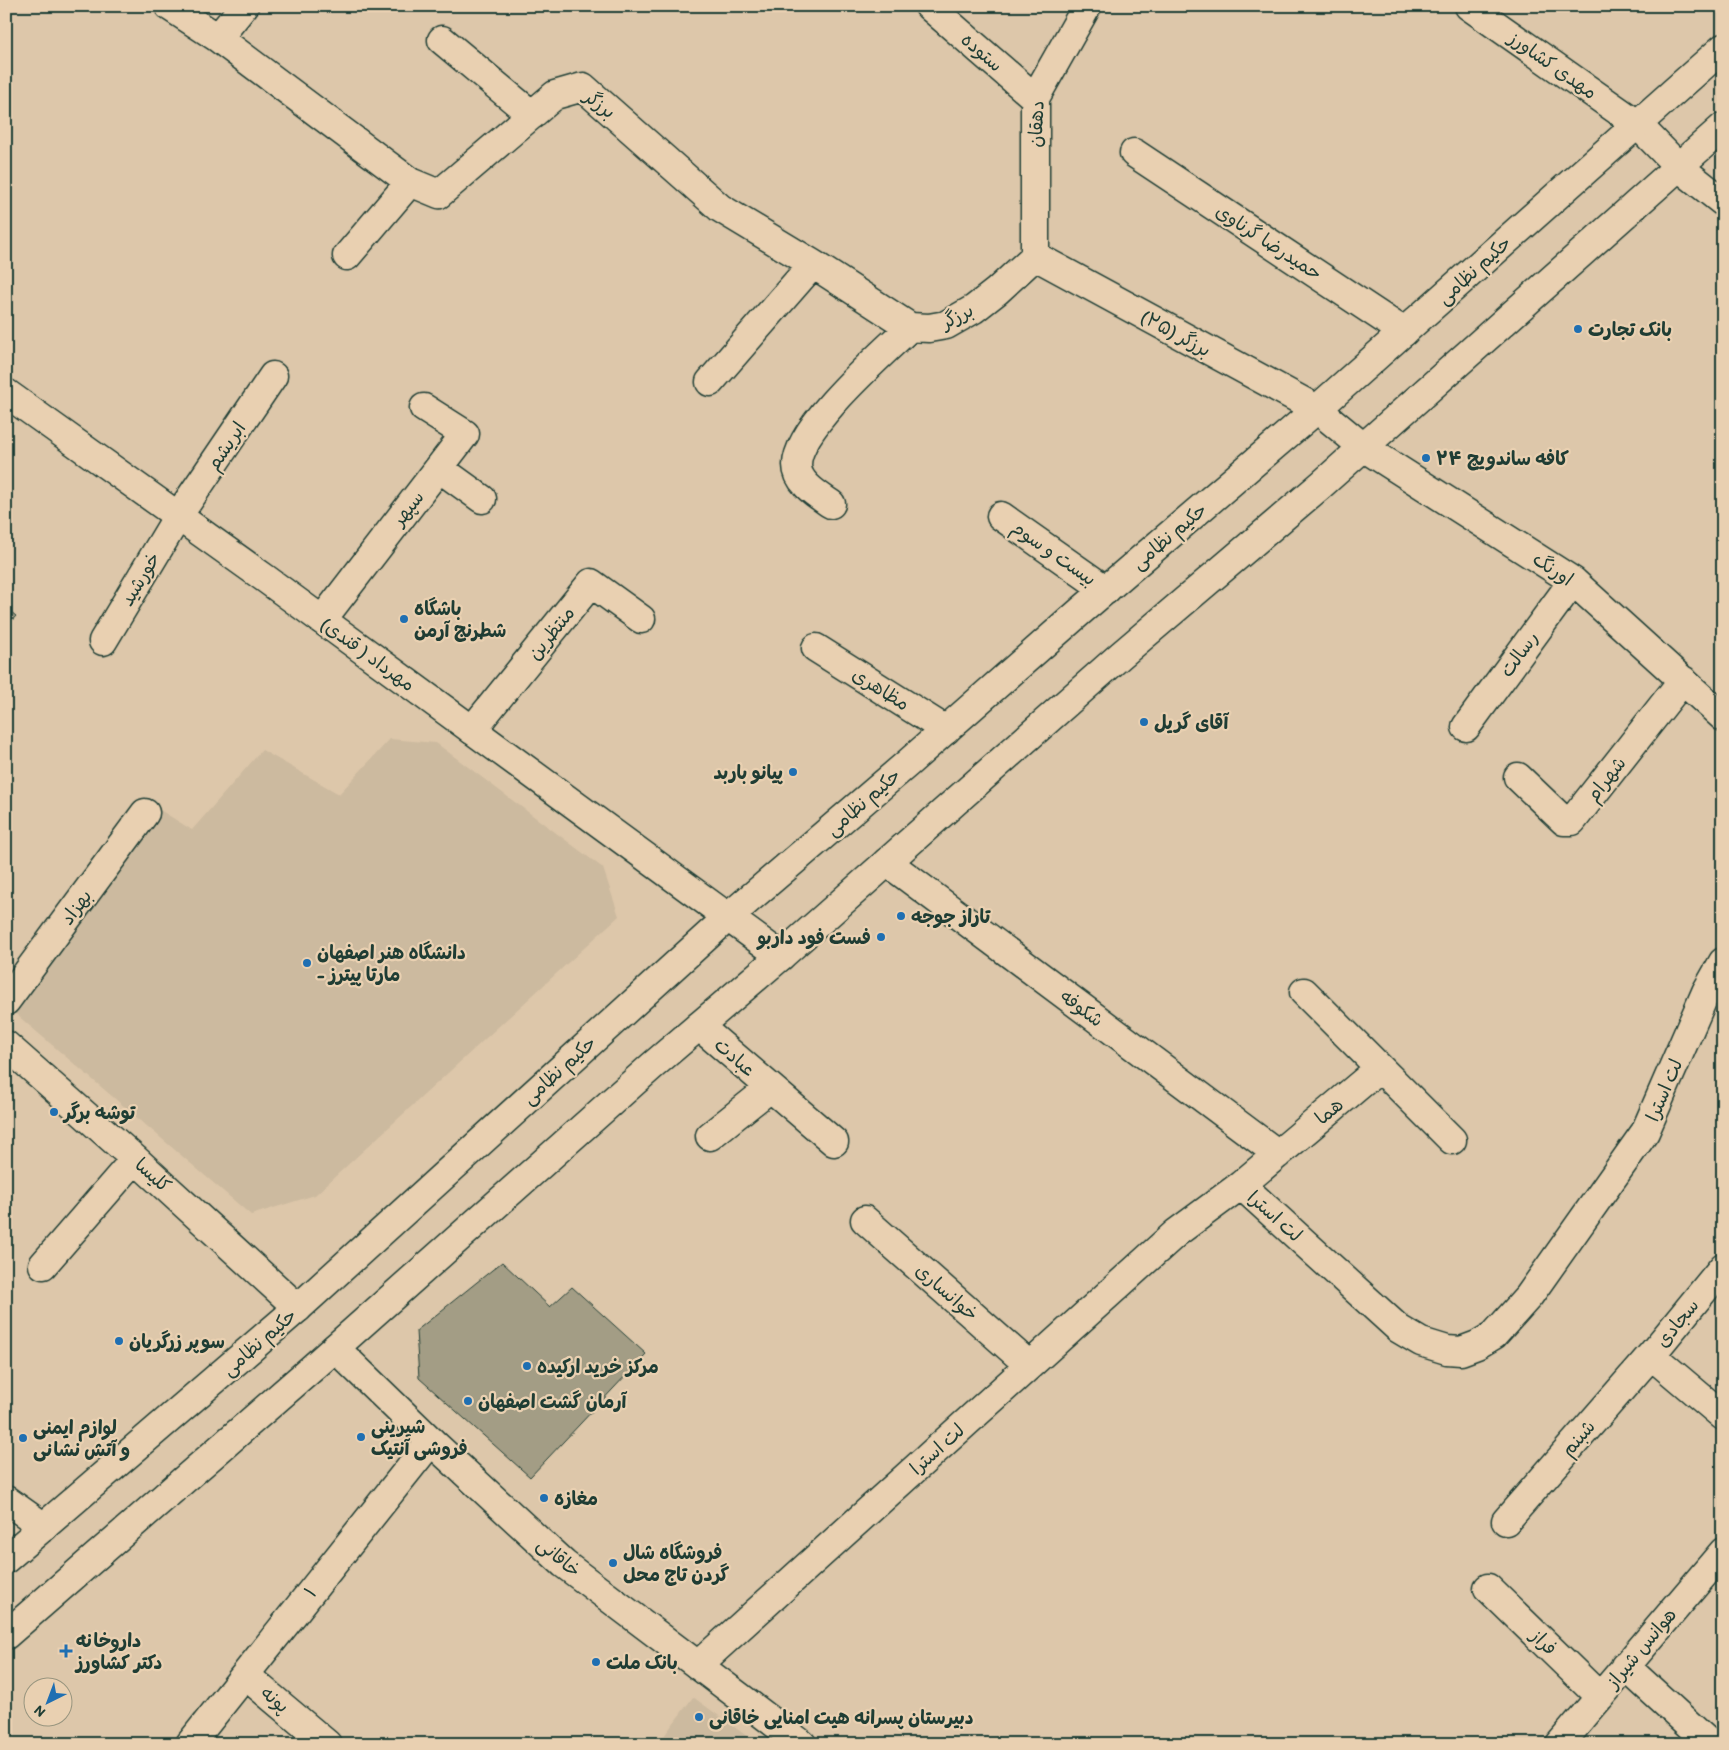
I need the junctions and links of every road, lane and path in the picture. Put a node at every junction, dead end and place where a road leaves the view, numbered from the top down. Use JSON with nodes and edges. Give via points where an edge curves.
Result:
{"nodes":[{"id":1,"x":169,"y":6,"type":"edge"},
{"id":2,"x":244,"y":6,"type":"edge"},
{"id":3,"x":929,"y":6,"type":"edge"},
{"id":4,"x":1087,"y":6,"type":"edge"},
{"id":5,"x":1472,"y":7,"type":"edge"},
{"id":6,"x":218,"y":38,"type":"junction"},
{"id":7,"x":442,"y":40,"type":"dead end"},
{"id":8,"x":1723,"y":48,"type":"edge"},
{"id":9,"x":1034,"y":98,"type":"junction"},
{"id":10,"x":532,"y":115,"type":"junction"},
{"id":11,"x":1637,"y":124,"type":"junction"},
{"id":12,"x":1723,"y":127,"type":"edge"},
{"id":13,"x":1134,"y":153,"type":"dead end"},
{"id":14,"x":1679,"y":167,"type":"junction"},
{"id":15,"x":410,"y":182,"type":"junction"},
{"id":16,"x":1723,"y":202,"type":"edge"},
{"id":17,"x":347,"y":256,"type":"dead end"},
{"id":18,"x":1035,"y":256,"type":"junction"},
{"id":19,"x":813,"y":264,"type":"junction"},
{"id":20,"x":910,"y":327,"type":"junction"},
{"id":21,"x":1404,"y":332,"type":"junction"},
{"id":22,"x":273,"y":376,"type":"dead end"},
{"id":23,"x":710,"y":382,"type":"dead end"},
{"id":24,"x":6,"y":393,"type":"edge"},
{"id":25,"x":424,"y":408,"type":"dead end"},
{"id":26,"x":1317,"y":410,"type":"junction"},
{"id":27,"x":1363,"y":448,"type":"junction"},
{"id":28,"x":439,"y":468,"type":"junction"},
{"id":29,"x":482,"y":500,"type":"dead end"},
{"id":30,"x":831,"y":504,"type":"dead end"},
{"id":31,"x":178,"y":516,"type":"junction"},
{"id":32,"x":1001,"y":516,"type":"dead end"},
{"id":33,"x":1573,"y":581,"type":"junction"},
{"id":34,"x":1106,"y":590,"type":"junction"},
{"id":35,"x":640,"y":618,"type":"dead end"},
{"id":36,"x":322,"y":620,"type":"junction"},
{"id":37,"x":103,"y":641,"type":"dead end"},
{"id":38,"x":816,"y":648,"type":"dead end"},
{"id":39,"x":1683,"y":680,"type":"junction"},
{"id":40,"x":1723,"y":717,"type":"edge"},
{"id":41,"x":1466,"y":727,"type":"dead end"},
{"id":42,"x":472,"y":730,"type":"junction"},
{"id":43,"x":946,"y":730,"type":"junction"},
{"id":44,"x":1518,"y":777,"type":"dead end"},
{"id":45,"x":145,"y":813,"type":"dead end"},
{"id":46,"x":887,"y":862,"type":"junction"},
{"id":47,"x":727,"y":918,"type":"junction"},
{"id":48,"x":781,"y":956,"type":"junction"},
{"id":49,"x":1723,"y":962,"type":"edge"},
{"id":50,"x":1304,"y":992,"type":"dead end"},
{"id":51,"x":6,"y":1001,"type":"edge"},
{"id":52,"x":699,"y":1026,"type":"junction"},
{"id":53,"x":6,"y":1045,"type":"edge"},
{"id":54,"x":1380,"y":1068,"type":"junction"},
{"id":55,"x":770,"y":1088,"type":"junction"},
{"id":56,"x":710,"y":1136,"type":"dead end"},
{"id":57,"x":1452,"y":1140,"type":"dead end"},
{"id":58,"x":834,"y":1142,"type":"dead end"},
{"id":59,"x":1278,"y":1154,"type":"junction"},
{"id":60,"x":135,"y":1159,"type":"junction"},
{"id":61,"x":1241,"y":1185,"type":"junction"},
{"id":62,"x":865,"y":1220,"type":"dead end"},
{"id":63,"x":43,"y":1265,"type":"dead end"},
{"id":64,"x":1723,"y":1267,"type":"edge"},
{"id":65,"x":298,"y":1308,"type":"junction"},
{"id":66,"x":335,"y":1348,"type":"junction"},
{"id":67,"x":1651,"y":1355,"type":"junction"},
{"id":68,"x":1029,"y":1365,"type":"junction"},
{"id":69,"x":1723,"y":1416,"type":"edge"},
{"id":70,"x":431,"y":1442,"type":"junction"},
{"id":71,"x":6,"y":1500,"type":"edge"},
{"id":72,"x":1506,"y":1521,"type":"dead end"},
{"id":73,"x":44,"y":1527,"type":"junction"},
{"id":74,"x":1723,"y":1552,"type":"edge"},
{"id":75,"x":6,"y":1559,"type":"edge"},
{"id":76,"x":1488,"y":1588,"type":"dead end"},
{"id":77,"x":6,"y":1635,"type":"edge"},
{"id":78,"x":698,"y":1665,"type":"junction"},
{"id":79,"x":1625,"y":1666,"type":"junction"},
{"id":80,"x":245,"y":1674,"type":"junction"},
{"id":81,"x":1600,"y":1697,"type":"junction"},
{"id":82,"x":190,"y":1744,"type":"edge"},
{"id":83,"x":327,"y":1744,"type":"edge"},
{"id":84,"x":802,"y":1744,"type":"edge"},
{"id":85,"x":1560,"y":1744,"type":"edge"},
{"id":86,"x":1710,"y":1744,"type":"edge"}],
"edges":[{"from":1,"to":6,"type":"street","name":"برزگر"},
{"from":2,"to":6,"type":"street"},
{"from":3,"to":9,"type":"street","name":"ستوده"},
{"from":4,"to":9,"type":"street","name":"دهقان"},
{"from":5,"to":11,"type":"street","name":"مهدی کشاورز"},
{"from":6,"to":15,"type":"street","name":"برزگر"},
{"from":7,"to":10,"type":"street"},
{"from":8,"to":11,"type":"street","name":"حکیم نظامی"},
{"from":9,"to":18,"type":"street","name":"دهقان"},
{"from":10,"to":15,"type":"street","name":"برزگر","via":[[439,194]]},
{"from":10,"to":19,"type":"street","name":"برزگر","via":[[555,94],[583,87],[720,208]]},
{"from":11,"to":14,"type":"street","name":"مهدی کشاورز"},
{"from":11,"to":21,"type":"street","name":"حکیم نظامی"},
{"from":12,"to":14,"type":"street"},
{"from":13,"to":21,"type":"street","name":"حمیدرضا گرناوی"},
{"from":14,"to":16,"type":"street","name":"مهدی کشاورز"},
{"from":14,"to":27,"type":"street"},
{"from":15,"to":17,"type":"street"},
{"from":18,"to":20,"type":"street","name":"برزگر","via":[[974,309],[946,325]]},
{"from":18,"to":26,"type":"street","name":"برزگر (۲۵)"},
{"from":19,"to":20,"type":"street","name":"برزگر"},
{"from":19,"to":23,"type":"street"},
{"from":20,"to":30,"type":"street","via":[[817,420],[802,443],[797,465],[800,477]]},
{"from":21,"to":26,"type":"street","name":"حکیم نظامی"},
{"from":22,"to":31,"type":"street","name":"ابریشم"},
{"from":24,"to":31,"type":"street","name":"مهرداد ( قندی)"},
{"from":25,"to":28,"type":"street","name":"سپهر","via":[[465,434]]},
{"from":26,"to":27,"type":"street","name":"برزگر (۲۵)"},
{"from":26,"to":34,"type":"street","name":"حکیم نظامی"},
{"from":27,"to":33,"type":"street","name":"اورنگ"},
{"from":27,"to":46,"type":"street","via":[[1121,655]]},
{"from":28,"to":29,"type":"street"},
{"from":28,"to":36,"type":"street","name":"سپهر"},
{"from":31,"to":36,"type":"street","name":"مهرداد ( قندی)"},
{"from":31,"to":37,"type":"street","name":"خورشید"},
{"from":32,"to":34,"type":"street","name":"بیست و سوم"},
{"from":33,"to":39,"type":"street","name":"اورنگ"},
{"from":33,"to":41,"type":"street","name":"رسالت"},
{"from":34,"to":43,"type":"street","name":"حکیم نظامی"},
{"from":35,"to":42,"type":"street","name":"منتظرین","via":[[591,583]]},
{"from":36,"to":42,"type":"street","name":"مهرداد ( قندی)"},
{"from":38,"to":43,"type":"street","name":"مظاهری"},
{"from":39,"to":40,"type":"street","name":"اورنگ"},
{"from":39,"to":44,"type":"street","name":"شهرام","via":[[1572,821],[1564,820]]},
{"from":42,"to":47,"type":"street","name":"مهرداد ( قندی)"},
{"from":43,"to":47,"type":"street","name":"حکیم نظامی"},
{"from":45,"to":51,"type":"street","name":"بهزاد"},
{"from":46,"to":48,"type":"street"},
{"from":46,"to":59,"type":"street","name":"شکوفه"},
{"from":47,"to":48,"type":"street","name":"مهرداد ( قندی)"},
{"from":47,"to":65,"type":"street","name":"حکیم نظامی"},
{"from":48,"to":52,"type":"street"},
{"from":49,"to":61,"type":"street","name":"لت استرا","via":[[1706,992],[1645,1132],[1529,1296],[1494,1335],[1478,1346],[1461,1352],[1447,1350],[1420,1342],[1399,1329]]},
{"from":50,"to":54,"type":"street"},
{"from":52,"to":55,"type":"street","name":"عبادت"},
{"from":52,"to":66,"type":"street"},
{"from":53,"to":60,"type":"street","name":"کلیسا"},
{"from":54,"to":57,"type":"street"},
{"from":54,"to":59,"type":"street","name":"هما"},
{"from":55,"to":56,"type":"street","name":"عبادت"},
{"from":55,"to":58,"type":"street","name":"عبادت"},
{"from":59,"to":61,"type":"street","name":"هما"},
{"from":60,"to":63,"type":"street"},
{"from":60,"to":65,"type":"street","name":"کلیسا"},
{"from":61,"to":68,"type":"street","name":"لت استرا","via":[[1176,1233]]},
{"from":62,"to":68,"type":"street","name":"خوانساری"},
{"from":64,"to":67,"type":"street","name":"سجادی"},
{"from":65,"to":73,"type":"street","name":"حکیم نظامی"},
{"from":66,"to":70,"type":"street","name":"خاقانی"},
{"from":66,"to":77,"type":"street"},
{"from":67,"to":69,"type":"street"},
{"from":67,"to":72,"type":"street","name":"شبنم"},
{"from":68,"to":78,"type":"street","name":"لت استرا"},
{"from":70,"to":78,"type":"street","name":"خاقانی","via":[[564,1564]]},
{"from":70,"to":80,"type":"street","name":"۱"},
{"from":71,"to":73,"type":"street"},
{"from":73,"to":75,"type":"street","name":"حکیم نظامی"},
{"from":74,"to":79,"type":"street","name":"هوانس شیراز"},
{"from":76,"to":81,"type":"street","name":"فراز"},
{"from":78,"to":84,"type":"street","name":"خاقانی"},
{"from":79,"to":81,"type":"street","name":"هوانس شیراز"},
{"from":79,"to":86,"type":"street"},
{"from":80,"to":82,"type":"street","name":"۱"},
{"from":80,"to":83,"type":"street","name":"پونه"},
{"from":81,"to":85,"type":"street","name":"هوانس شیراز"}]}
